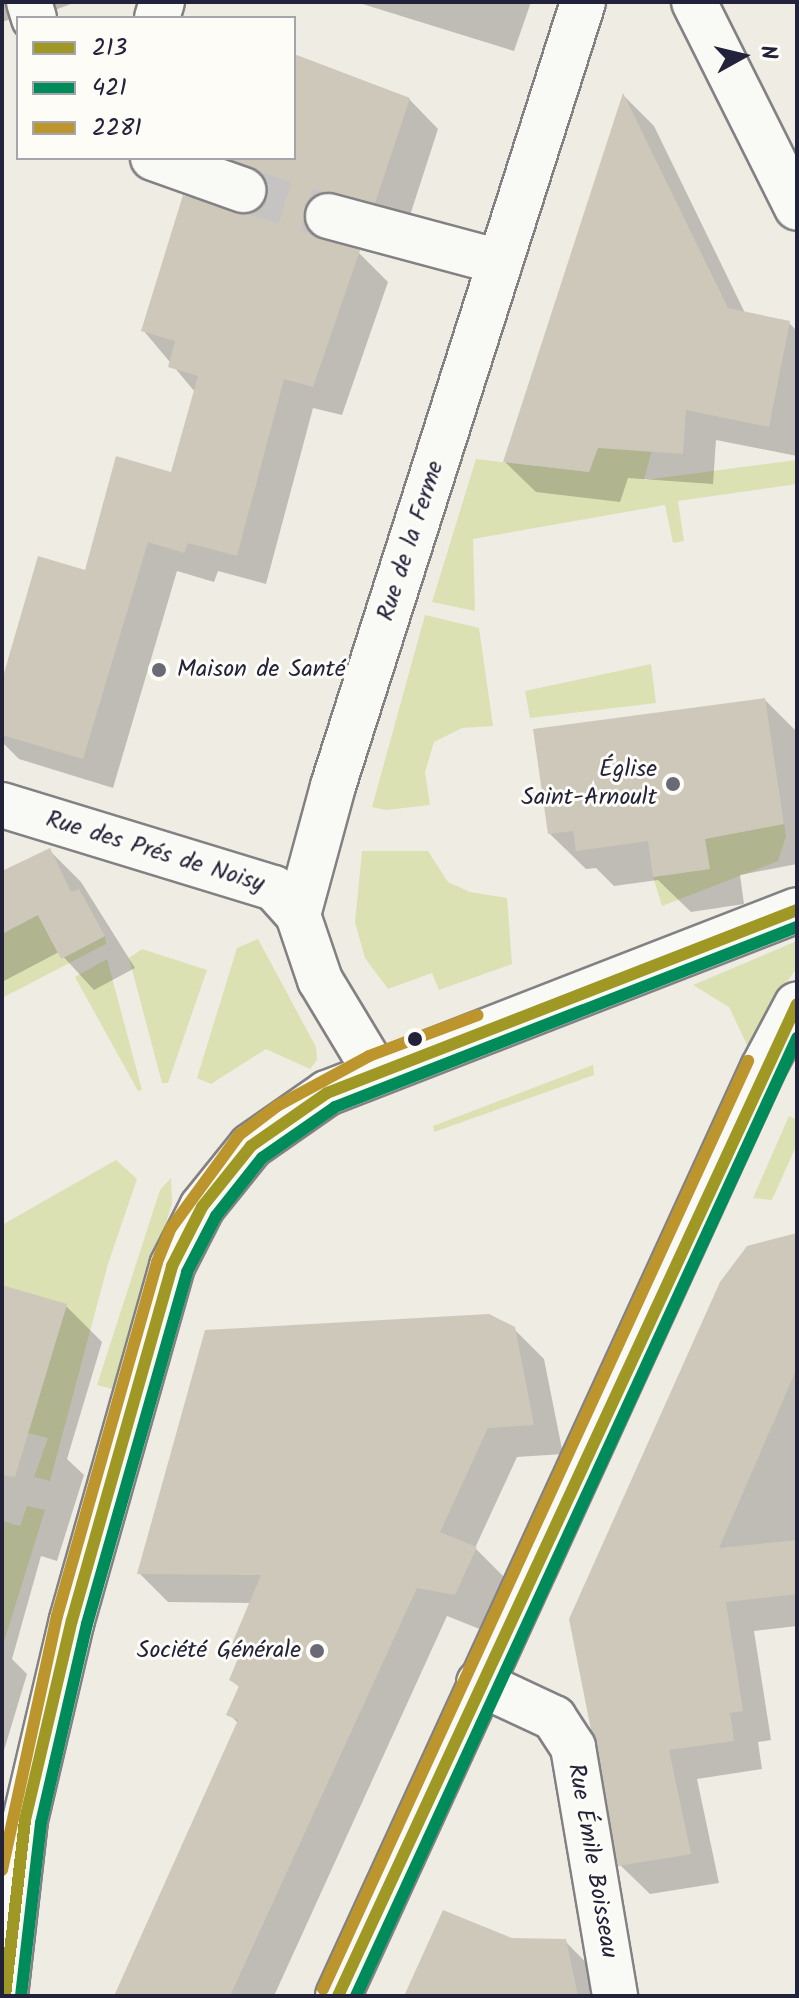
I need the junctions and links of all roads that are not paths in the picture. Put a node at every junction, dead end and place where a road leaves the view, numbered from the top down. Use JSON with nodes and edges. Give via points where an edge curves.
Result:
{"nodes":[{"id":1,"x":583,"y":2,"type":"edge"},
{"id":2,"x":694,"y":2,"type":"edge"},
{"id":3,"x":159,"y":160,"type":"edge"},
{"id":4,"x":243,"y":190,"type":"tunnel mouth"},
{"id":5,"x":797,"y":208,"type":"edge"},
{"id":6,"x":328,"y":216,"type":"tunnel mouth"},
{"id":7,"x":506,"y":243,"type":"junction"},
{"id":8,"x":2,"y":805,"type":"edge"},
{"id":9,"x":797,"y":910,"type":"edge"},
{"id":10,"x":298,"y":915,"type":"junction"},
{"id":11,"x":797,"y":1004,"type":"edge"},
{"id":12,"x":375,"y":1071,"type":"junction"},
{"id":13,"x":479,"y":1683,"type":"junction"},
{"id":14,"x":5,"y":1996,"type":"edge"},
{"id":15,"x":338,"y":1996,"type":"edge"},
{"id":16,"x":615,"y":1996,"type":"edge"}],
"edges":[{"from":1,"to":7,"type":"main road","name":"Rue de la Ferme"},
{"from":2,"to":5,"type":"main road"},
{"from":3,"to":4,"type":"main road"},
{"from":6,"to":7,"type":"main road"},
{"from":7,"to":10,"type":"main road","name":"Rue de la Ferme","via":[[333,786]]},
{"from":8,"to":10,"type":"main road","name":"Rue des Prés de Noisy","via":[[274,888]]},
{"from":9,"to":12,"type":"main road"},
{"from":10,"to":12,"type":"main road","via":[[320,980]]},
{"from":11,"to":13,"type":"main road"},
{"from":12,"to":14,"type":"main road","via":[[327,1093],[251,1146],[202,1207],[172,1266],[72,1620],[35,1774],[11,1912]]},
{"from":13,"to":15,"type":"main road"},
{"from":13,"to":16,"type":"main road","name":"Rue Émile Boisseau","via":[[554,1718],[573,1747]]}]}
